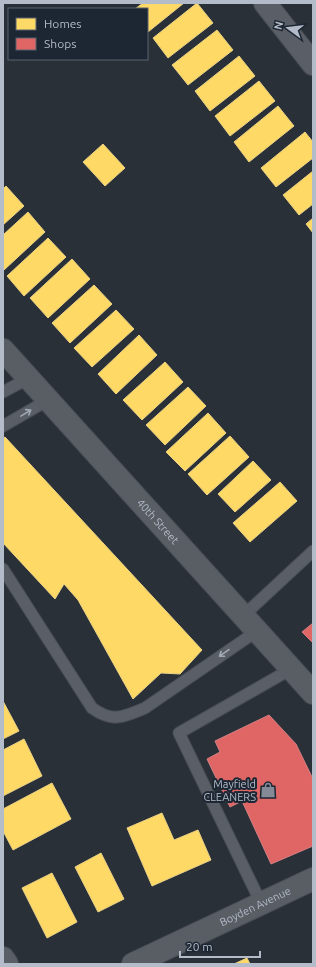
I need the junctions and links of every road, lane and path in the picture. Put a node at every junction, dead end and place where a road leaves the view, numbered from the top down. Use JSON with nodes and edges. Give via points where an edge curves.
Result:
{"nodes":[{"id":1,"x":265,"y":3,"type":"edge"},
{"id":2,"x":313,"y":64,"type":"edge"},
{"id":3,"x":3,"y":350,"type":"edge"},
{"id":4,"x":29,"y":378,"type":"junction"},
{"id":5,"x":3,"y":392,"type":"edge"},
{"id":6,"x":48,"y":400,"type":"junction"},
{"id":7,"x":3,"y":426,"type":"edge"},
{"id":8,"x":313,"y":551,"type":"edge"},
{"id":9,"x":3,"y":569,"type":"edge"},
{"id":10,"x":250,"y":623,"type":"junction"},
{"id":11,"x":291,"y":669,"type":"junction"},
{"id":12,"x":313,"y":694,"type":"edge"},
{"id":13,"x":311,"y":884,"type":"edge"},
{"id":14,"x":261,"y":903,"type":"junction"},
{"id":15,"x":3,"y":958,"type":"edge"},
{"id":16,"x":6,"y":964,"type":"edge"},
{"id":17,"x":133,"y":964,"type":"edge"}],
"edges":[{"from":1,"to":2,"type":"street"},
{"from":3,"to":4,"type":"street","name":"40th Street"},
{"from":4,"to":5,"type":"lane"},
{"from":4,"to":6,"type":"street","name":"40th Street"},
{"from":7,"to":6,"type":"lane","one_way":true},
{"from":6,"to":10,"type":"street","name":"40th Street"},
{"from":8,"to":10,"type":"lane"},
{"from":10,"to":9,"type":"lane","one_way":true,"via":[[145,708],[124,717],[113,717],[92,708]]},
{"from":10,"to":11,"type":"street","name":"40th Street"},
{"from":11,"to":12,"type":"street","name":"40th Street"},
{"from":11,"to":14,"type":"lane","via":[[179,733]]},
{"from":13,"to":14,"type":"street","name":"Boyden Avenue"},
{"from":14,"to":17,"type":"street","name":"Boyden Avenue"},
{"from":15,"to":16,"type":"street"}]}
